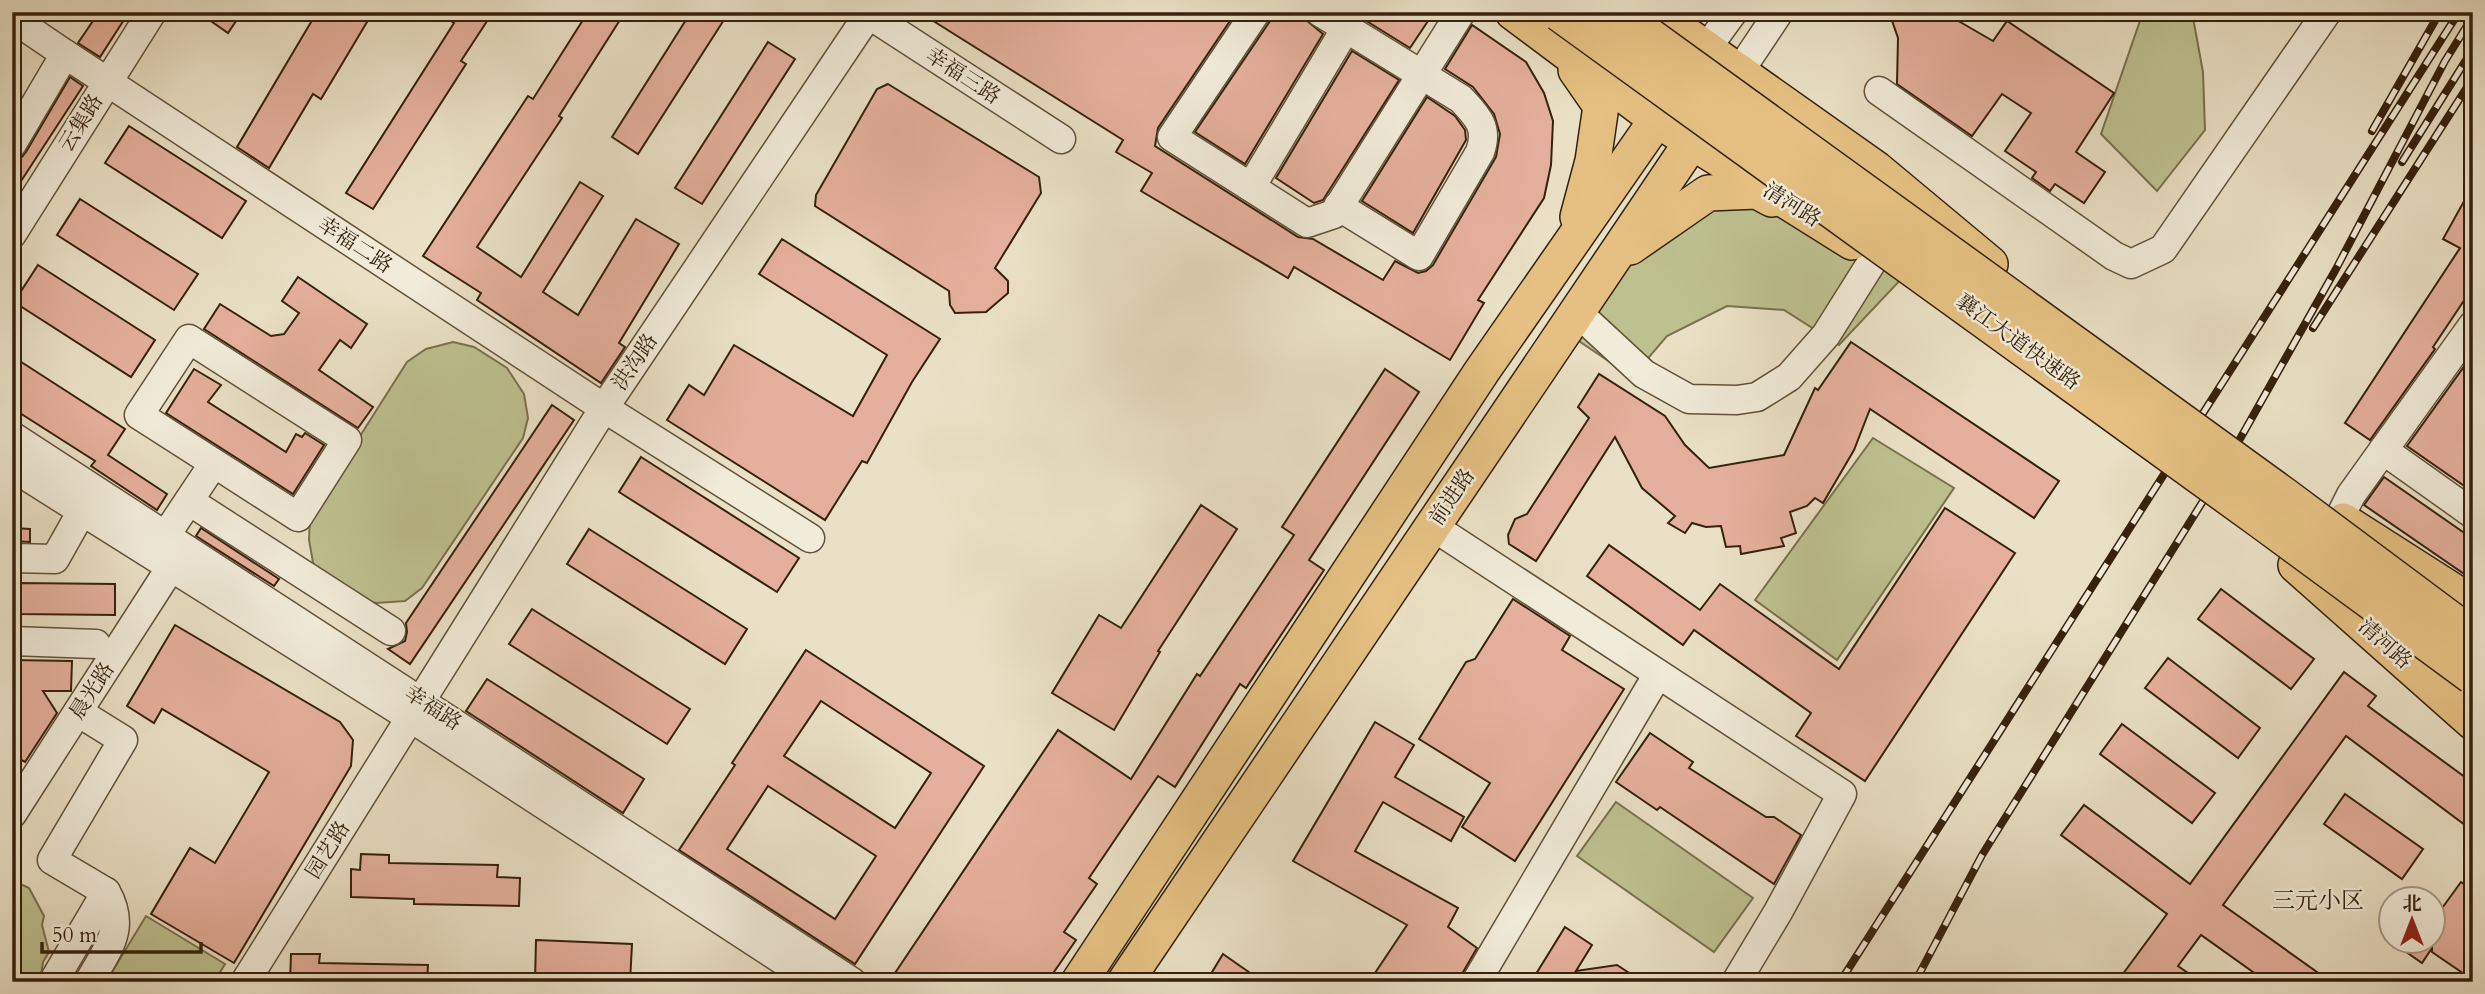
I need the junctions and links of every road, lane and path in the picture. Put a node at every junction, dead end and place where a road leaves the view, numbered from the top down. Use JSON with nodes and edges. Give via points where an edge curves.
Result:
{"nodes":[{"id":1,"x":152,"y":12,"type":"edge"},
{"id":2,"x":1256,"y":12,"type":"edge"},
{"id":3,"x":1320,"y":12,"type":"edge"},
{"id":4,"x":1461,"y":12,"type":"edge"},
{"id":5,"x":1513,"y":12,"type":"edge"},
{"id":6,"x":1614,"y":12,"type":"edge"},
{"id":7,"x":1655,"y":12,"type":"edge"},
{"id":8,"x":1733,"y":12,"type":"edge"},
{"id":9,"x":1779,"y":12,"type":"edge"},
{"id":10,"x":2327,"y":12,"type":"edge"},
{"id":11,"x":868,"y":13,"type":"edge"},
{"id":12,"x":12,"y":18,"type":"edge"},
{"id":13,"x":1346,"y":28,"type":"junction"},
{"id":14,"x":1559,"y":28,"type":"edge"},
{"id":15,"x":1706,"y":50,"type":"junction"},
{"id":16,"x":65,"y":54,"type":"junction"},
{"id":17,"x":1739,"y":72,"type":"junction"},
{"id":18,"x":1422,"y":74,"type":"junction"},
{"id":19,"x":107,"y":82,"type":"junction"},
{"id":20,"x":1878,"y":91,"type":"dead end"},
{"id":21,"x":1656,"y":119,"type":"junction"},
{"id":22,"x":1061,"y":139,"type":"dead end"},
{"id":23,"x":1691,"y":142,"type":"junction"},
{"id":24,"x":12,"y":144,"type":"edge"},
{"id":25,"x":1251,"y":187,"type":"junction"},
{"id":26,"x":1338,"y":206,"type":"junction"},
{"id":27,"x":1823,"y":225,"type":"junction"},
{"id":28,"x":12,"y":234,"type":"edge"},
{"id":29,"x":1570,"y":246,"type":"junction"},
{"id":30,"x":1875,"y":257,"type":"junction"},
{"id":31,"x":1613,"y":259,"type":"junction"},
{"id":32,"x":1974,"y":272,"type":"junction"},
{"id":33,"x":1577,"y":312,"type":"junction"},
{"id":34,"x":2473,"y":326,"type":"edge"},
{"id":35,"x":2106,"y":348,"type":"dead end"},
{"id":36,"x":2072,"y":397,"type":"dead end"},
{"id":37,"x":604,"y":408,"type":"junction"},
{"id":38,"x":12,"y":436,"type":"edge"},
{"id":39,"x":2383,"y":450,"type":"junction"},
{"id":40,"x":214,"y":463,"type":"junction"},
{"id":41,"x":12,"y":467,"type":"edge"},
{"id":42,"x":188,"y":501,"type":"junction"},
{"id":43,"x":82,"y":511,"type":"junction"},
{"id":44,"x":2473,"y":514,"type":"edge"},
{"id":45,"x":2334,"y":516,"type":"joint"},
{"id":46,"x":1432,"y":526,"type":"junction"},
{"id":47,"x":166,"y":535,"type":"junction"},
{"id":48,"x":810,"y":538,"type":"dead end"},
{"id":49,"x":12,"y":558,"type":"edge"},
{"id":50,"x":2296,"y":565,"type":"dead end"},
{"id":51,"x":171,"y":567,"type":"junction"},
{"id":52,"x":2473,"y":604,"type":"edge"},
{"id":53,"x":391,"y":631,"type":"dead end"},
{"id":54,"x":2473,"y":638,"type":"edge"},
{"id":55,"x":12,"y":641,"type":"edge"},
{"id":56,"x":96,"y":644,"type":"dead end"},
{"id":57,"x":1658,"y":674,"type":"junction"},
{"id":58,"x":2473,"y":676,"type":"edge"},
{"id":59,"x":416,"y":709,"type":"junction"},
{"id":60,"x":78,"y":712,"type":"junction"},
{"id":61,"x":2473,"y":722,"type":"edge"},
{"id":62,"x":12,"y":814,"type":"edge"},
{"id":63,"x":106,"y":892,"type":"junction"},
{"id":64,"x":53,"y":982,"type":"edge"},
{"id":65,"x":89,"y":982,"type":"edge"},
{"id":66,"x":245,"y":982,"type":"edge"},
{"id":67,"x":816,"y":982,"type":"edge"},
{"id":68,"x":852,"y":982,"type":"edge"},
{"id":69,"x":1079,"y":982,"type":"edge"},
{"id":70,"x":1125,"y":982,"type":"edge"},
{"id":71,"x":1476,"y":982,"type":"edge"},
{"id":72,"x":1736,"y":982,"type":"edge"}],
"edges":[{"from":1,"to":19,"type":"street","name":"云集路"},
{"from":2,"to":25,"type":"street","via":[[1172,137]]},
{"from":3,"to":13,"type":"street"},
{"from":4,"to":18,"type":"street"},
{"from":5,"to":14,"type":"main road","name":"清河路"},
{"from":6,"to":32,"type":"highway","name":"襄江大道快速路","bridge":true},
{"from":7,"to":15,"type":"main road"},
{"from":7,"to":32,"type":"highway","bridge":true,"via":[[1676,33],[1869,172]]},
{"from":8,"to":15,"type":"street","name":"前进路"},
{"from":9,"to":17,"type":"street","name":"前进路"},
{"from":10,"to":20,"type":"street","via":[[2163,249],[2132,264],[2114,256]]},
{"from":11,"to":22,"type":"street","name":"幸福三路"},
{"from":11,"to":37,"type":"street","name":"洪沟路"},
{"from":12,"to":16,"type":"street","name":"幸福二路"},
{"from":13,"to":18,"type":"street"},
{"from":13,"to":25,"type":"street"},
{"from":14,"to":21,"type":"main road","name":"清河路"},
{"from":14,"to":29,"type":"main road","via":[[1601,106],[1593,161]]},
{"from":14,"to":58,"type":"highway","name":"襄江大道快速路","bridge":true,"via":[[2238,502]]},
{"from":15,"to":17,"type":"main road"},
{"from":15,"to":21,"type":"main road","name":"前进路"},
{"from":16,"to":19,"type":"street","name":"幸福二路"},
{"from":16,"to":24,"type":"street"},
{"from":17,"to":23,"type":"main road","name":"前进路"},
{"from":17,"to":35,"type":"main road","via":[[1876,169],[1999,272]]},
{"from":18,"to":26,"type":"street"},
{"from":18,"to":26,"type":"street","via":[[1461,99],[1479,119],[1485,138],[1419,256]]},
{"from":19,"to":28,"type":"street","name":"云集路"},
{"from":19,"to":37,"type":"street","name":"幸福二路"},
{"from":21,"to":23,"type":"main road","name":"清河路"},
{"from":21,"to":29,"type":"main road","name":"前进路"},
{"from":23,"to":27,"type":"main road","name":"清河路"},
{"from":23,"to":31,"type":"main road","name":"前进路"},
{"from":25,"to":26,"type":"street","via":[[1307,223],[1334,214]]},
{"from":27,"to":30,"type":"main road","name":"清河路"},
{"from":27,"to":31,"type":"main road","via":[[1757,191],[1708,193]]},
{"from":29,"to":69,"type":"main road","name":"前进路","via":[[1475,382]]},
{"from":30,"to":33,"type":"street","via":[[1826,335],[1789,377],[1756,397],[1689,399],[1644,374]]},
{"from":30,"to":36,"type":"main road","name":"清河路"},
{"from":31,"to":33,"type":"main road","name":"前进路"},
{"from":32,"to":54,"type":"highway","name":"襄江大道快速路","bridge":true},
{"from":33,"to":46,"type":"main road","name":"前进路"},
{"from":34,"to":39,"type":"street"},
{"from":37,"to":48,"type":"street","name":"幸福二路"},
{"from":37,"to":59,"type":"street","name":"洪沟路"},
{"from":38,"to":47,"type":"street","name":"幸福路"},
{"from":39,"to":44,"type":"street"},
{"from":39,"to":45,"type":"street"},
{"from":40,"to":40,"type":"street","via":[[298,517],[347,440],[189,339],[139,415]]},
{"from":40,"to":42,"type":"street"},
{"from":41,"to":43,"type":"street","name":"幸福路"},
{"from":42,"to":47,"type":"street"},
{"from":42,"to":53,"type":"street"},
{"from":43,"to":49,"type":"street","via":[[55,559]]},
{"from":43,"to":51,"type":"street","name":"幸福路"},
{"from":45,"to":52,"type":"main road"},
{"from":46,"to":57,"type":"street"},
{"from":46,"to":70,"type":"main road","name":"前进路"},
{"from":47,"to":59,"type":"street","name":"幸福路"},
{"from":50,"to":61,"type":"main road","name":"清河路"},
{"from":51,"to":59,"type":"street","name":"幸福路"},
{"from":51,"to":60,"type":"street","name":"晨光路"},
{"from":55,"to":56,"type":"street"},
{"from":57,"to":71,"type":"street"},
{"from":57,"to":72,"type":"street","via":[[1842,794]]},
{"from":59,"to":66,"type":"street","name":"园艺路"},
{"from":59,"to":67,"type":"street","name":"幸福路"},
{"from":59,"to":68,"type":"street","name":"幸福路"},
{"from":60,"to":62,"type":"street","name":"晨光路"},
{"from":60,"to":63,"type":"street","via":[[123,740],[52,860]]},
{"from":63,"to":64,"type":"street"},
{"from":63,"to":65,"type":"street","via":[[113,905],[115,936]]}]}
